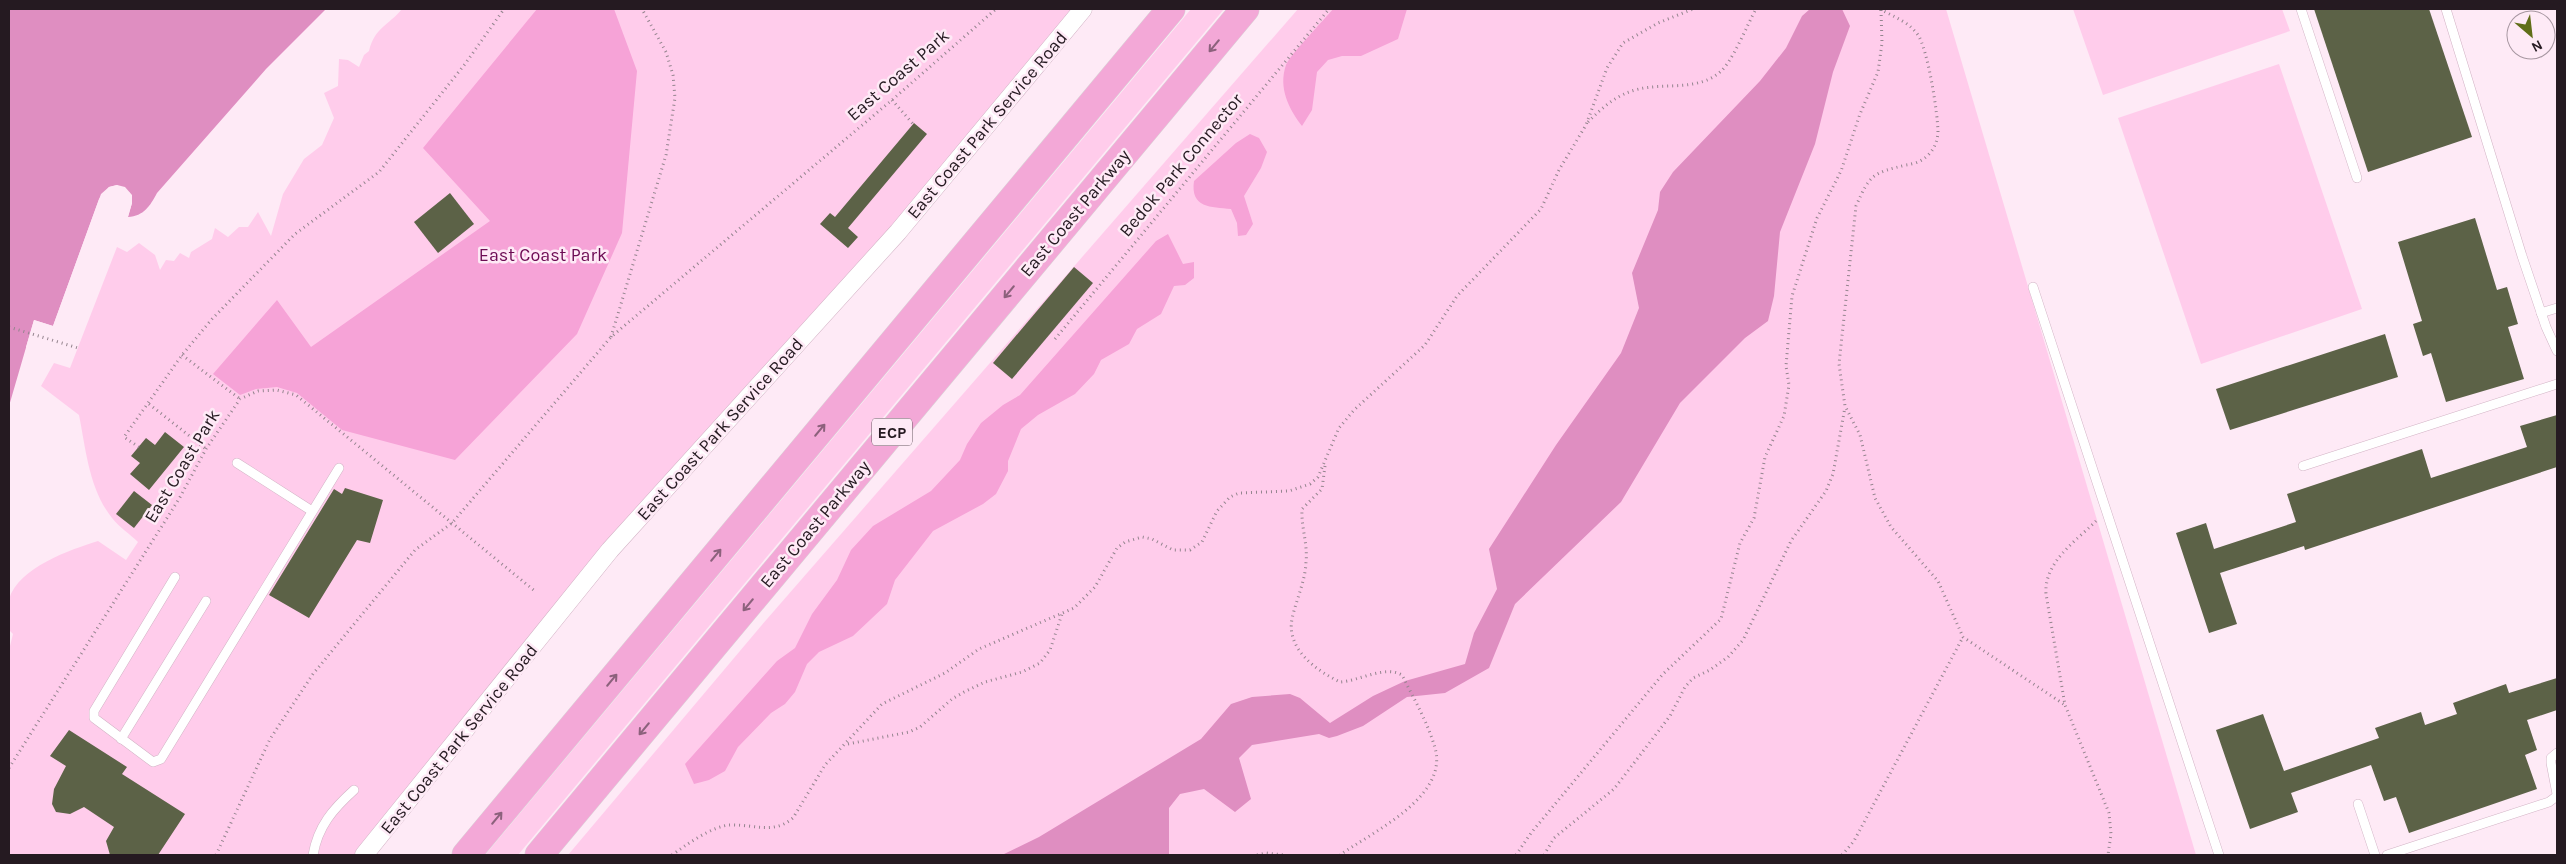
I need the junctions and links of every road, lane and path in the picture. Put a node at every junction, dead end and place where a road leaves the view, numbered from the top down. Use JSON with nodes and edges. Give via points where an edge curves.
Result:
{"nodes":[{"id":1,"x":504,"y":9,"type":"edge"},
{"id":2,"x":642,"y":9,"type":"edge"},
{"id":3,"x":996,"y":9,"type":"edge"},
{"id":4,"x":1083,"y":9,"type":"edge"},
{"id":5,"x":1172,"y":9,"type":"edge"},
{"id":6,"x":1245,"y":9,"type":"edge"},
{"id":7,"x":1329,"y":9,"type":"edge"},
{"id":8,"x":1693,"y":9,"type":"edge"},
{"id":9,"x":1756,"y":9,"type":"edge"},
{"id":10,"x":1880,"y":9,"type":"edge"},
{"id":11,"x":2301,"y":9,"type":"edge"},
{"id":12,"x":2446,"y":9,"type":"edge"},
{"id":13,"x":892,"y":100,"type":"junction"},
{"id":14,"x":913,"y":124,"type":"dead end"},
{"id":15,"x":1586,"y":125,"type":"junction"},
{"id":16,"x":2357,"y":178,"type":"dead end"},
{"id":17,"x":2033,"y":287,"type":"dead end"},
{"id":18,"x":2557,"y":308,"type":"edge"},
{"id":19,"x":2541,"y":313,"type":"junction"},
{"id":20,"x":9,"y":327,"type":"edge"},
{"id":21,"x":611,"y":337,"type":"junction"},
{"id":22,"x":1055,"y":338,"type":"dead end"},
{"id":23,"x":78,"y":348,"type":"dead end"},
{"id":24,"x":2557,"y":351,"type":"edge"},
{"id":25,"x":182,"y":355,"type":"junction"},
{"id":26,"x":2557,"y":384,"type":"edge"},
{"id":27,"x":240,"y":399,"type":"junction"},
{"id":28,"x":149,"y":404,"type":"junction"},
{"id":29,"x":1846,"y":406,"type":"junction"},
{"id":30,"x":139,"y":447,"type":"dead end"},
{"id":31,"x":206,"y":449,"type":"junction"},
{"id":32,"x":237,"y":464,"type":"dead end"},
{"id":33,"x":1325,"y":464,"type":"junction"},
{"id":34,"x":2303,"y":466,"type":"dead end"},
{"id":35,"x":339,"y":468,"type":"dead end"},
{"id":36,"x":2107,"y":510,"type":"junction"},
{"id":37,"x":312,"y":511,"type":"junction"},
{"id":38,"x":452,"y":523,"type":"junction"},
{"id":39,"x":175,"y":577,"type":"dead end"},
{"id":40,"x":536,"y":592,"type":"dead end"},
{"id":41,"x":206,"y":601,"type":"dead end"},
{"id":42,"x":1062,"y":614,"type":"junction"},
{"id":43,"x":1963,"y":637,"type":"junction"},
{"id":44,"x":2064,"y":705,"type":"junction"},
{"id":45,"x":121,"y":739,"type":"junction"},
{"id":46,"x":847,"y":744,"type":"junction"},
{"id":47,"x":2557,"y":753,"type":"edge"},
{"id":48,"x":9,"y":768,"type":"edge"},
{"id":49,"x":354,"y":790,"type":"dead end"},
{"id":50,"x":2557,"y":795,"type":"edge"},
{"id":51,"x":2358,"y":804,"type":"dead end"},
{"id":52,"x":216,"y":855,"type":"edge"},
{"id":53,"x":313,"y":855,"type":"edge"},
{"id":54,"x":364,"y":855,"type":"edge"},
{"id":55,"x":466,"y":855,"type":"edge"},
{"id":56,"x":538,"y":855,"type":"edge"},
{"id":57,"x":672,"y":855,"type":"edge"},
{"id":58,"x":1257,"y":855,"type":"edge"},
{"id":59,"x":1284,"y":855,"type":"edge"},
{"id":60,"x":1340,"y":855,"type":"edge"},
{"id":61,"x":1516,"y":855,"type":"edge"},
{"id":62,"x":1544,"y":855,"type":"edge"},
{"id":63,"x":1842,"y":855,"type":"edge"},
{"id":64,"x":2108,"y":855,"type":"edge"},
{"id":65,"x":2219,"y":855,"type":"edge"},
{"id":66,"x":2375,"y":855,"type":"edge"},
{"id":67,"x":2386,"y":855,"type":"edge"}],
"edges":[{"from":1,"to":25,"type":"path","via":[[465,64],[379,172],[295,234],[212,319]]},
{"from":2,"to":21,"type":"path","name":"East Coast Park","via":[[666,52],[674,74],[675,98],[666,156]]},
{"from":3,"to":13,"type":"path","name":"East Coast Park"},
{"from":4,"to":54,"type":"street","name":"East Coast Park Service Road","via":[[898,232],[610,550]]},
{"from":55,"to":5,"type":"highway","one_way":true},
{"from":6,"to":56,"type":"highway","name":"East Coast Parkway","number":"ECP","one_way":true},
{"from":7,"to":22,"type":"path","name":"Bedok Park Connector"},
{"from":8,"to":15,"type":"path","via":[[1658,23],[1623,43],[1606,68]]},
{"from":9,"to":15,"type":"path","via":[[1729,62],[1709,80],[1640,89],[1619,96]]},
{"from":10,"to":29,"type":"path","via":[[1908,24],[1924,46],[1938,132],[1935,148],[1926,158],[1873,176],[1856,206],[1839,364]]},
{"from":10,"to":61,"type":"path","via":[[1882,43],[1878,72],[1841,171],[1817,218],[1792,296],[1786,366],[1789,385],[1784,416],[1760,472],[1754,518],[1740,543],[1721,619],[1663,674],[1531,832]]},
{"from":11,"to":16,"type":"lane"},
{"from":12,"to":19,"type":"lane"},
{"from":13,"to":14,"type":"path"},
{"from":13,"to":21,"type":"path","name":"East Coast Park"},
{"from":15,"to":33,"type":"path","via":[[1559,170],[1542,209],[1457,296],[1425,345],[1354,410],[1339,428]]},
{"from":17,"to":36,"type":"lane"},
{"from":18,"to":19,"type":"lane"},
{"from":19,"to":24,"type":"lane"},
{"from":20,"to":23,"type":"path"},
{"from":21,"to":38,"type":"path","name":"East Coast Park"},
{"from":25,"to":27,"type":"path"},
{"from":25,"to":28,"type":"path"},
{"from":26,"to":34,"type":"lane"},
{"from":27,"to":31,"type":"path","name":"East Coast Park"},
{"from":27,"to":38,"type":"path","name":"East Coast Park","via":[[258,391],[277,390],[296,396]]},
{"from":28,"to":30,"type":"path","via":[[124,438]]},
{"from":28,"to":31,"type":"path"},
{"from":29,"to":43,"type":"path","via":[[1860,435],[1875,498],[1883,514],[1938,581]]},
{"from":29,"to":62,"type":"path","via":[[1833,474],[1826,491],[1791,541],[1743,640],[1728,657],[1693,678],[1670,716],[1614,789],[1554,838]]},
{"from":31,"to":48,"type":"path","name":"East Coast Park","via":[[179,499]]},
{"from":32,"to":37,"type":"lane"},
{"from":33,"to":42,"type":"path","via":[[1310,484],[1289,490],[1239,493],[1230,497],[1217,511],[1202,542],[1190,550],[1173,550],[1142,537],[1125,542],[1095,587],[1074,608]]},
{"from":33,"to":60,"type":"path","via":[[1322,489],[1302,509],[1307,547],[1292,620],[1295,642],[1314,666],[1340,682],[1388,672],[1402,675],[1436,750],[1436,772],[1413,805]]},
{"from":35,"to":37,"type":"lane"},
{"from":36,"to":44,"type":"path","via":[[2056,561],[2045,582]]},
{"from":36,"to":65,"type":"lane"},
{"from":37,"to":45,"type":"lane","via":[[161,759],[153,762]]},
{"from":38,"to":40,"type":"path"},
{"from":38,"to":52,"type":"path","name":"East Coast Park","via":[[415,550],[313,674],[270,739]]},
{"from":39,"to":45,"type":"lane","via":[[94,711],[94,718]]},
{"from":41,"to":45,"type":"lane"},
{"from":42,"to":46,"type":"path","via":[[979,649],[945,673],[882,704],[866,718]]},
{"from":42,"to":46,"type":"path","via":[[1050,650],[1040,663],[1022,672],[985,682],[952,698],[920,727]]},
{"from":43,"to":44,"type":"path"},
{"from":43,"to":63,"type":"path","via":[[1854,841]]},
{"from":44,"to":64,"type":"path","via":[[2109,813]]},
{"from":46,"to":57,"type":"path","via":[[825,765],[793,818],[786,824],[770,829],[728,825],[692,840]]},
{"from":47,"to":50,"type":"lane","via":[[2551,763]]},
{"from":49,"to":53,"type":"lane","via":[[324,822]]},
{"from":50,"to":67,"type":"lane","via":[[2549,802]]},
{"from":51,"to":66,"type":"lane"},
{"from":58,"to":59,"type":"path"}]}
